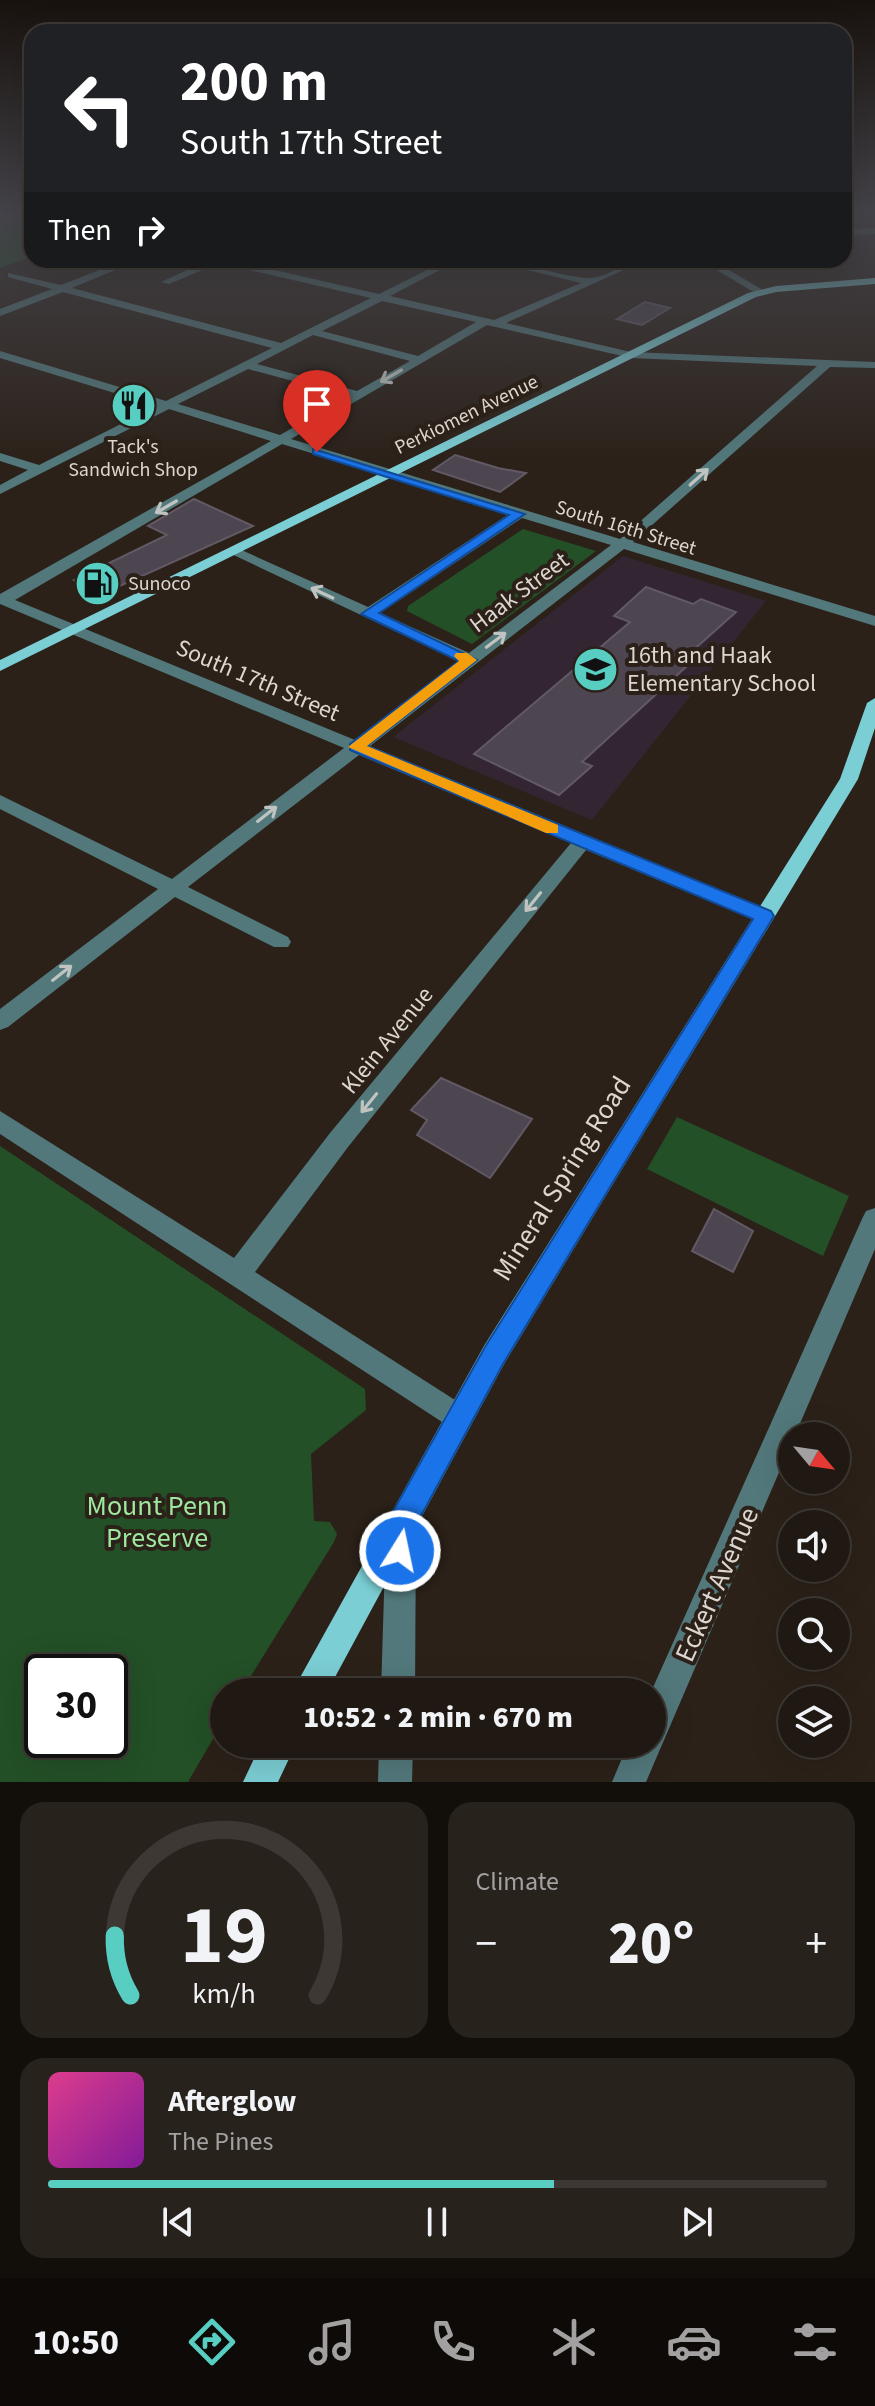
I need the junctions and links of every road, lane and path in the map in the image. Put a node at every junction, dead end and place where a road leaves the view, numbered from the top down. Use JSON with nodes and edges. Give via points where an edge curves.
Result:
{"nodes":[{"id":1,"x":41,"y":297,"type":"edge"},
{"id":2,"x":93,"y":297,"type":"edge"},
{"id":3,"x":375,"y":297,"type":"edge"},
{"id":4,"x":554,"y":297,"type":"edge"},
{"id":5,"x":750,"y":297,"type":"edge"},
{"id":6,"x":379,"y":298,"type":"junction"},
{"id":7,"x":0,"y":313,"type":"edge"},
{"id":8,"x":487,"y":324,"type":"junction"},
{"id":9,"x":313,"y":332,"type":"junction"},
{"id":10,"x":282,"y":347,"type":"junction"},
{"id":11,"x":0,"y":354,"type":"edge"},
{"id":12,"x":631,"y":355,"type":"junction"},
{"id":13,"x":421,"y":360,"type":"junction"},
{"id":14,"x":827,"y":363,"type":"junction"},
{"id":15,"x":247,"y":365,"type":"junction"},
{"id":16,"x":875,"y":365,"type":"edge"},
{"id":17,"x":358,"y":395,"type":"junction"},
{"id":18,"x":167,"y":405,"type":"junction"},
{"id":19,"x":282,"y":441,"type":"junction"},
{"id":20,"x":0,"y":457,"type":"edge"},
{"id":21,"x":40,"y":470,"type":"junction"},
{"id":22,"x":389,"y":474,"type":"junction"},
{"id":23,"x":0,"y":490,"type":"edge"},
{"id":24,"x":518,"y":514,"type":"junction"},
{"id":25,"x":620,"y":545,"type":"junction"},
{"id":26,"x":232,"y":551,"type":"junction"},
{"id":27,"x":2,"y":599,"type":"edge"},
{"id":28,"x":368,"y":614,"type":"junction"},
{"id":29,"x":875,"y":621,"type":"edge"},
{"id":30,"x":73,"y":629,"type":"junction"},
{"id":31,"x":470,"y":660,"type":"junction"},
{"id":32,"x":0,"y":666,"type":"edge"},
{"id":33,"x":875,"y":703,"type":"edge"},
{"id":34,"x":356,"y":747,"type":"junction"},
{"id":35,"x":0,"y":801,"type":"edge"},
{"id":36,"x":583,"y":841,"type":"junction"},
{"id":37,"x":172,"y":888,"type":"junction"},
{"id":38,"x":764,"y":916,"type":"junction"},
{"id":39,"x":281,"y":942,"type":"dead end"},
{"id":40,"x":0,"y":1021,"type":"edge"},
{"id":41,"x":0,"y":1121,"type":"edge"},
{"id":42,"x":875,"y":1219,"type":"edge"},
{"id":43,"x":237,"y":1275,"type":"junction"},
{"id":44,"x":459,"y":1419,"type":"junction"},
{"id":45,"x":401,"y":1525,"type":"junction"},
{"id":46,"x":317,"y":1678,"type":"edge"},
{"id":47,"x":398,"y":1678,"type":"edge"},
{"id":48,"x":666,"y":1697,"type":"edge"},
{"id":49,"x":272,"y":1758,"type":"edge"},
{"id":50,"x":396,"y":1758,"type":"edge"},
{"id":51,"x":639,"y":1758,"type":"edge"},
{"id":52,"x":260,"y":1782,"type":"edge"},
{"id":53,"x":395,"y":1782,"type":"edge"},
{"id":54,"x":629,"y":1782,"type":"edge"}],
"edges":[{"from":1,"to":7,"type":"street"},
{"from":2,"to":10,"type":"street"},
{"from":3,"to":6,"type":"street"},
{"from":4,"to":8,"type":"street"},
{"from":5,"to":12,"type":"main road","name":"Perkiomen Avenue"},
{"from":6,"to":8,"type":"street"},
{"from":6,"to":9,"type":"street"},
{"from":8,"to":12,"type":"street"},
{"from":8,"to":13,"type":"street"},
{"from":9,"to":10,"type":"street"},
{"from":9,"to":13,"type":"street"},
{"from":10,"to":15,"type":"street"},
{"from":11,"to":18,"type":"street","name":"South 16th Street"},
{"from":12,"to":14,"type":"street"},
{"from":12,"to":22,"type":"main road","name":"Perkiomen Avenue"},
{"from":13,"to":17,"type":"street","one_way":true},
{"from":14,"to":16,"type":"street"},
{"from":25,"to":14,"type":"street","name":"Haak Street","one_way":true},
{"from":15,"to":17,"type":"street"},
{"from":15,"to":18,"type":"street"},
{"from":17,"to":19,"type":"street"},
{"from":18,"to":19,"type":"street","name":"South 16th Street"},
{"from":18,"to":21,"type":"street"},
{"from":19,"to":22,"type":"street","name":"South 16th Street"},
{"from":19,"to":27,"type":"street","one_way":true},
{"from":20,"to":21,"type":"street"},
{"from":21,"to":23,"type":"street"},
{"from":22,"to":24,"type":"street","name":"South 16th Street"},
{"from":22,"to":26,"type":"main road","name":"Perkiomen Avenue"},
{"from":24,"to":25,"type":"street","name":"South 16th Street"},
{"from":24,"to":28,"type":"street"},
{"from":25,"to":29,"type":"street","name":"South 16th Street"},
{"from":31,"to":25,"type":"street","name":"Haak Street","one_way":true},
{"from":28,"to":26,"type":"street","one_way":true},
{"from":26,"to":30,"type":"main road","name":"Perkiomen Avenue"},
{"from":27,"to":30,"type":"street","name":"South 17th Street"},
{"from":28,"to":31,"type":"street"},
{"from":30,"to":32,"type":"main road","name":"Perkiomen Avenue"},
{"from":30,"to":34,"type":"street","name":"South 17th Street"},
{"from":31,"to":34,"type":"street","name":"Haak Street"},
{"from":33,"to":38,"type":"main road","name":"Mineral Spring Road","via":[[849,779]]},
{"from":34,"to":36,"type":"street","name":"South 17th Street"},
{"from":37,"to":34,"type":"street","name":"Haak Street","one_way":true},
{"from":35,"to":37,"type":"street"},
{"from":36,"to":38,"type":"street","name":"South 17th Street"},
{"from":36,"to":43,"type":"street","name":"Klein Avenue","one_way":true,"via":[[339,1140]]},
{"from":37,"to":39,"type":"street"},
{"from":40,"to":37,"type":"street","name":"Haak Street","one_way":true},
{"from":38,"to":44,"type":"main road","name":"Mineral Spring Road"},
{"from":41,"to":43,"type":"street"},
{"from":42,"to":48,"type":"street","name":"Eckert Avenue"},
{"from":43,"to":44,"type":"street"},
{"from":44,"to":45,"type":"main road","name":"Mineral Spring Road"},
{"from":45,"to":46,"type":"main road","name":"Mineral Spring Road"},
{"from":45,"to":47,"type":"street"},
{"from":49,"to":52,"type":"main road"},
{"from":50,"to":53,"type":"street"},
{"from":51,"to":54,"type":"street"}]}
